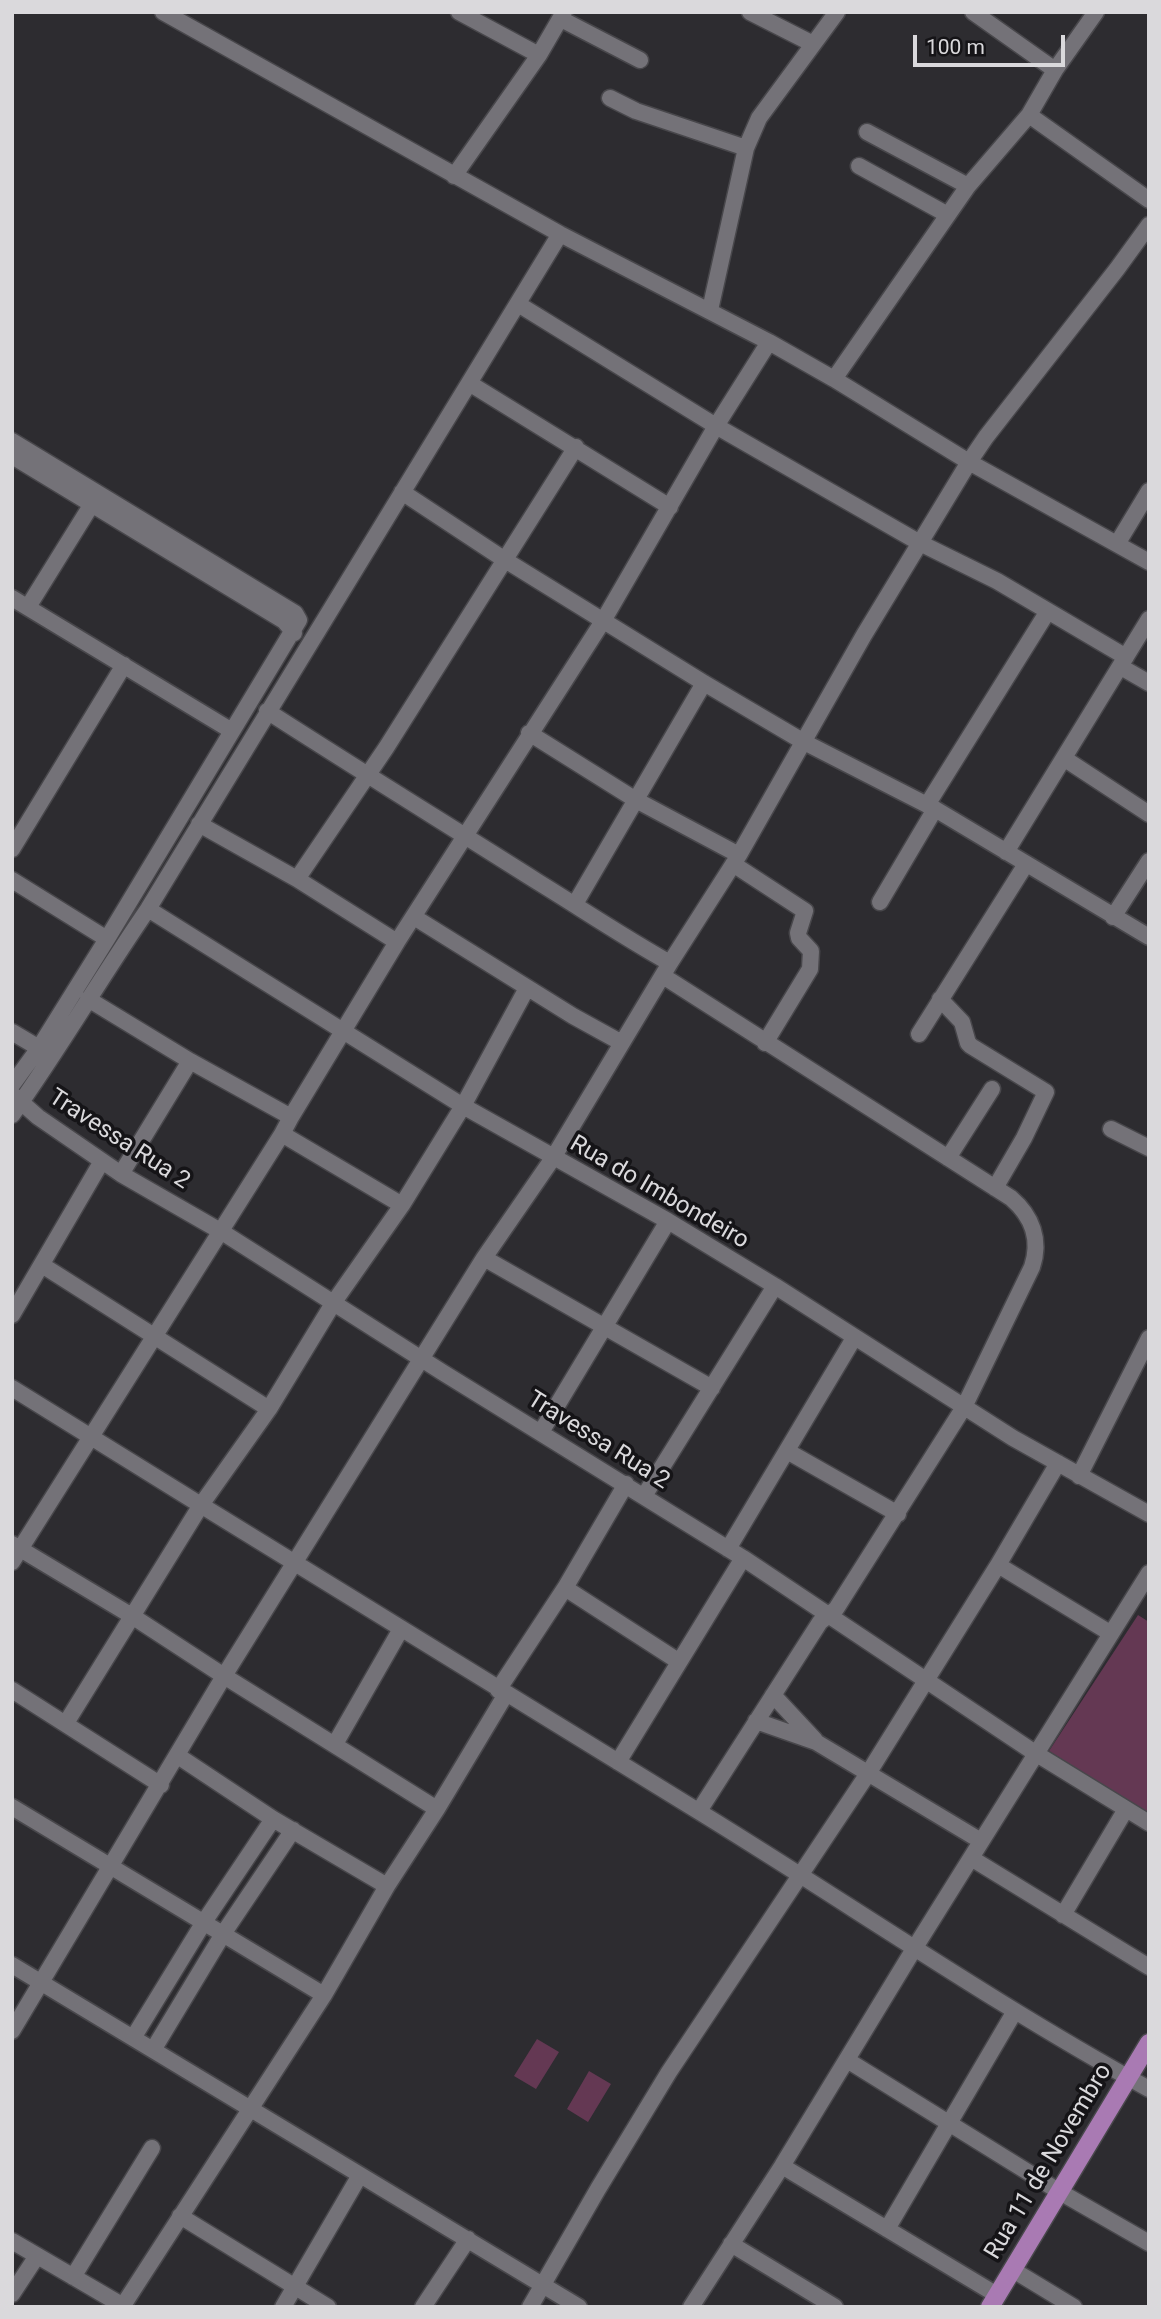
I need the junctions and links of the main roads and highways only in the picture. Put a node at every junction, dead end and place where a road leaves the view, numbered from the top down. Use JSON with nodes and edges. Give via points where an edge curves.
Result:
{"nodes":[{"id":1,"x":1149,"y":2043,"type":"edge"},
{"id":2,"x":994,"y":2301,"type":"edge"}],
"edges":[{"from":1,"to":2,"type":"main road","name":"Rua 11 de Novembro"}]}
